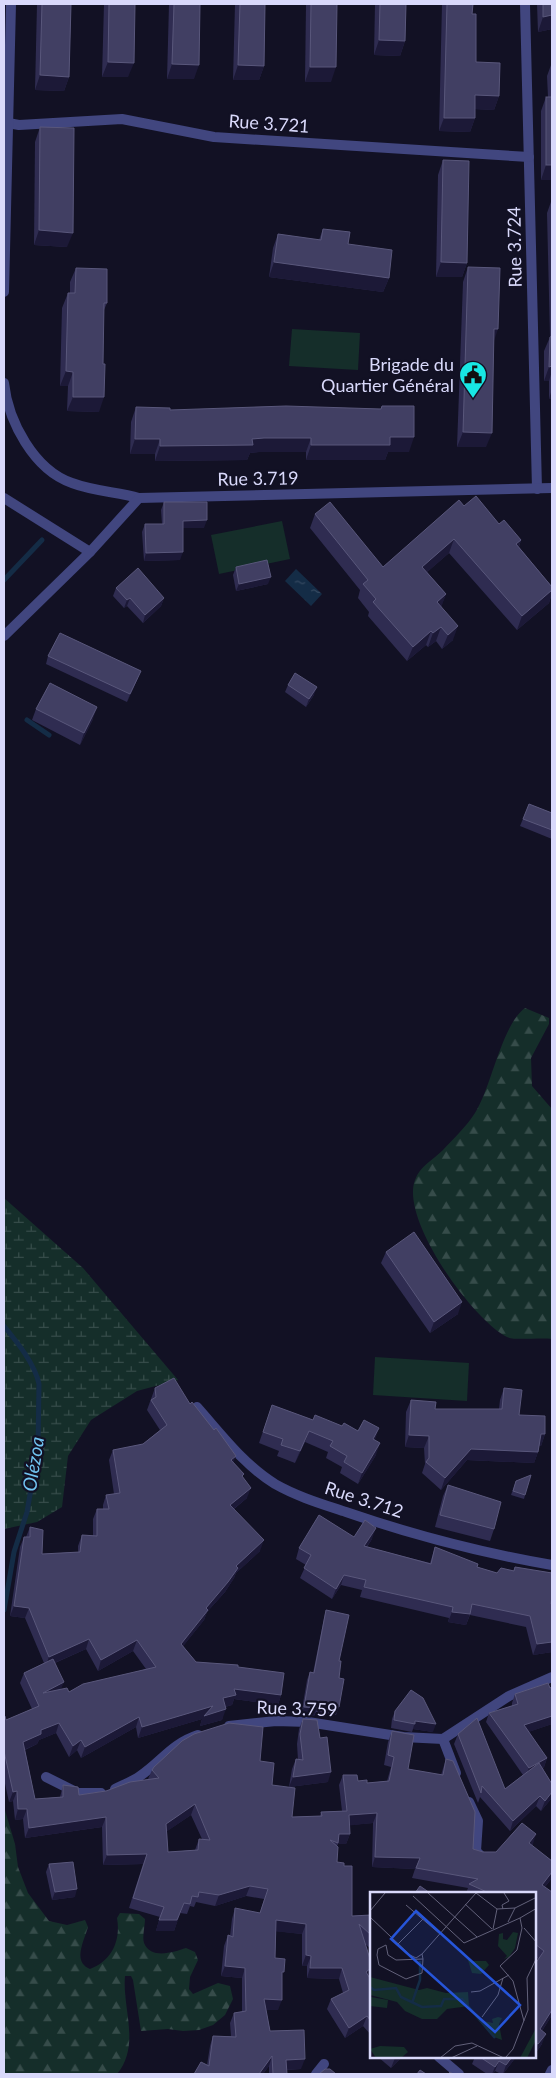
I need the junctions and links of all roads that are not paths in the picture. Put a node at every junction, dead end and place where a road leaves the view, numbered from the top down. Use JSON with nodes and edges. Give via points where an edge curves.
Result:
{"nodes":[{"id":1,"x":11,"y":4,"type":"edge"},
{"id":2,"x":525,"y":4,"type":"edge"},
{"id":3,"x":8,"y":123,"type":"junction"},
{"id":4,"x":529,"y":157,"type":"junction"},
{"id":5,"x":4,"y":292,"type":"edge"},
{"id":6,"x":4,"y":383,"type":"edge"},
{"id":7,"x":552,"y":488,"type":"edge"},
{"id":8,"x":537,"y":489,"type":"junction"},
{"id":9,"x":4,"y":498,"type":"edge"},
{"id":10,"x":139,"y":498,"type":"junction"},
{"id":11,"x":90,"y":552,"type":"junction"},
{"id":12,"x":4,"y":636,"type":"edge"},
{"id":13,"x":196,"y":1407,"type":"edge"},
{"id":14,"x":552,"y":1564,"type":"edge"},
{"id":15,"x":552,"y":1677,"type":"edge"},
{"id":16,"x":222,"y":1727,"type":"edge"},
{"id":17,"x":204,"y":1733,"type":"edge"},
{"id":18,"x":443,"y":1738,"type":"junction"},
{"id":19,"x":46,"y":1777,"type":"dead end"},
{"id":20,"x":481,"y":1856,"type":"edge"},
{"id":21,"x":440,"y":2058,"type":"edge"},
{"id":22,"x":324,"y":2064,"type":"dead end"},
{"id":23,"x":552,"y":2070,"type":"edge"},
{"id":24,"x":316,"y":2074,"type":"edge"},
{"id":25,"x":459,"y":2074,"type":"edge"},
{"id":26,"x":550,"y":2074,"type":"edge"}],
"edges":[{"from":1,"to":3,"type":"street"},
{"from":2,"to":4,"type":"street","name":"Rue 3.724"},
{"from":3,"to":4,"type":"street","name":"Rue 3.721","via":[[122,119],[214,137]]},
{"from":3,"to":5,"type":"street"},
{"from":4,"to":8,"type":"street","name":"Rue 3.724"},
{"from":6,"to":10,"type":"street","name":"Rue 3.719","via":[[12,419],[43,465],[71,483]]},
{"from":7,"to":8,"type":"street","name":"Rue 3.719"},
{"from":8,"to":10,"type":"street","name":"Rue 3.719"},
{"from":9,"to":11,"type":"street"},
{"from":10,"to":11,"type":"street"},
{"from":11,"to":12,"type":"street"},
{"from":13,"to":14,"type":"street","name":"Rue 3.712","via":[[241,1456],[274,1483],[301,1497],[449,1542]]},
{"from":15,"to":18,"type":"street","via":[[509,1696]]},
{"from":16,"to":18,"type":"street","name":"Rue 3.759","via":[[276,1721],[308,1722],[403,1737]]},
{"from":17,"to":19,"type":"street","via":[[186,1739],[140,1776],[114,1789],[95,1794],[78,1793]]},
{"from":18,"to":20,"type":"street","via":[[478,1822],[476,1851]]},
{"from":21,"to":25,"type":"street"},
{"from":22,"to":24,"type":"street"},
{"from":23,"to":26,"type":"street"}]}
